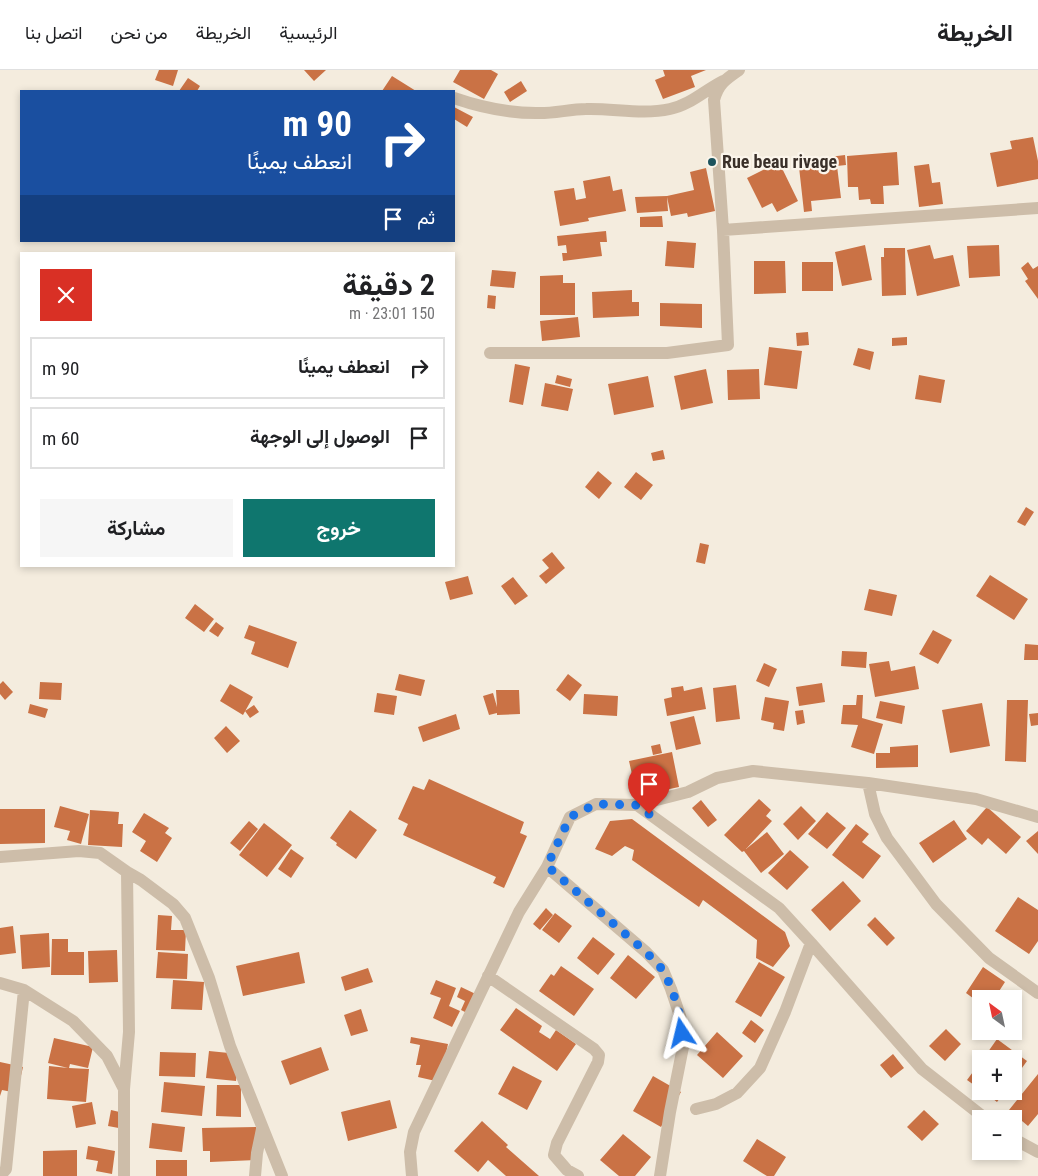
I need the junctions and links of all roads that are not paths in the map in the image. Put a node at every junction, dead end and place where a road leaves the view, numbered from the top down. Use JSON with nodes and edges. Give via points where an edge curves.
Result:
{"nodes":[{"id":1,"x":739,"y":70,"type":"edge"},
{"id":2,"x":723,"y":81,"type":"junction"},
{"id":3,"x":455,"y":98,"type":"edge"},
{"id":4,"x":1038,"y":208,"type":"edge"},
{"id":5,"x":723,"y":230,"type":"junction"},
{"id":6,"x":490,"y":353,"type":"dead end"},
{"id":7,"x":868,"y":783,"type":"junction"},
{"id":8,"x":637,"y":805,"type":"junction"},
{"id":9,"x":1038,"y":817,"type":"edge"},
{"id":10,"x":0,"y":857,"type":"edge"},
{"id":11,"x":547,"y":866,"type":"junction"},
{"id":12,"x":127,"y":872,"type":"junction"},
{"id":13,"x":811,"y":943,"type":"junction"},
{"id":14,"x":488,"y":976,"type":"junction"},
{"id":15,"x":0,"y":983,"type":"edge"},
{"id":16,"x":24,"y":990,"type":"junction"},
{"id":17,"x":1038,"y":993,"type":"edge"},
{"id":18,"x":124,"y":1089,"type":"junction"},
{"id":19,"x":696,"y":1109,"type":"dead end"},
{"id":20,"x":974,"y":1110,"type":"edge"},
{"id":21,"x":262,"y":1129,"type":"junction"},
{"id":22,"x":1022,"y":1144,"type":"edge"},
{"id":23,"x":1038,"y":1152,"type":"edge"},
{"id":24,"x":0,"y":1176,"type":"edge"},
{"id":25,"x":124,"y":1176,"type":"edge"},
{"id":26,"x":255,"y":1176,"type":"edge"},
{"id":27,"x":282,"y":1176,"type":"edge"},
{"id":28,"x":412,"y":1176,"type":"edge"},
{"id":29,"x":578,"y":1176,"type":"edge"},
{"id":30,"x":660,"y":1176,"type":"edge"}],
"edges":[{"from":1,"to":2,"type":"street"},
{"from":2,"to":3,"type":"street","via":[[687,104],[669,110],[586,109],[536,113],[500,110]]},
{"from":2,"to":5,"type":"street","via":[[714,100]]},
{"from":4,"to":5,"type":"street"},
{"from":5,"to":6,"type":"street","via":[[728,345],[667,353]]},
{"from":7,"to":8,"type":"street","via":[[753,771],[717,778],[688,792]]},
{"from":7,"to":9,"type":"street","via":[[976,800]]},
{"from":7,"to":17,"type":"street","via":[[875,814],[887,838],[936,904],[989,958]]},
{"from":8,"to":11,"type":"street","via":[[596,804],[570,817]]},
{"from":8,"to":13,"type":"street","via":[[779,908]]},
{"from":10,"to":12,"type":"street","via":[[79,851],[100,853]]},
{"from":11,"to":14,"type":"street","via":[[519,912]]},
{"from":11,"to":30,"type":"street","via":[[646,952],[663,970],[672,989],[681,1019],[683,1047]]},
{"from":12,"to":18,"type":"street","via":[[128,1032]]},
{"from":12,"to":21,"type":"street","via":[[167,899],[185,918]]},
{"from":13,"to":19,"type":"street","via":[[760,1068],[737,1093],[716,1104]]},
{"from":13,"to":20,"type":"street","via":[[922,1069]]},
{"from":14,"to":28,"type":"street","via":[[414,1132],[410,1152]]},
{"from":14,"to":29,"type":"street","via":[[599,1055],[554,1155],[567,1170]]},
{"from":15,"to":16,"type":"street"},
{"from":16,"to":18,"type":"street","via":[[73,1021],[107,1056]]},
{"from":16,"to":24,"type":"street","via":[[6,1169]]},
{"from":18,"to":25,"type":"street"},
{"from":21,"to":26,"type":"street"},
{"from":21,"to":27,"type":"street"},
{"from":22,"to":23,"type":"street"}]}
